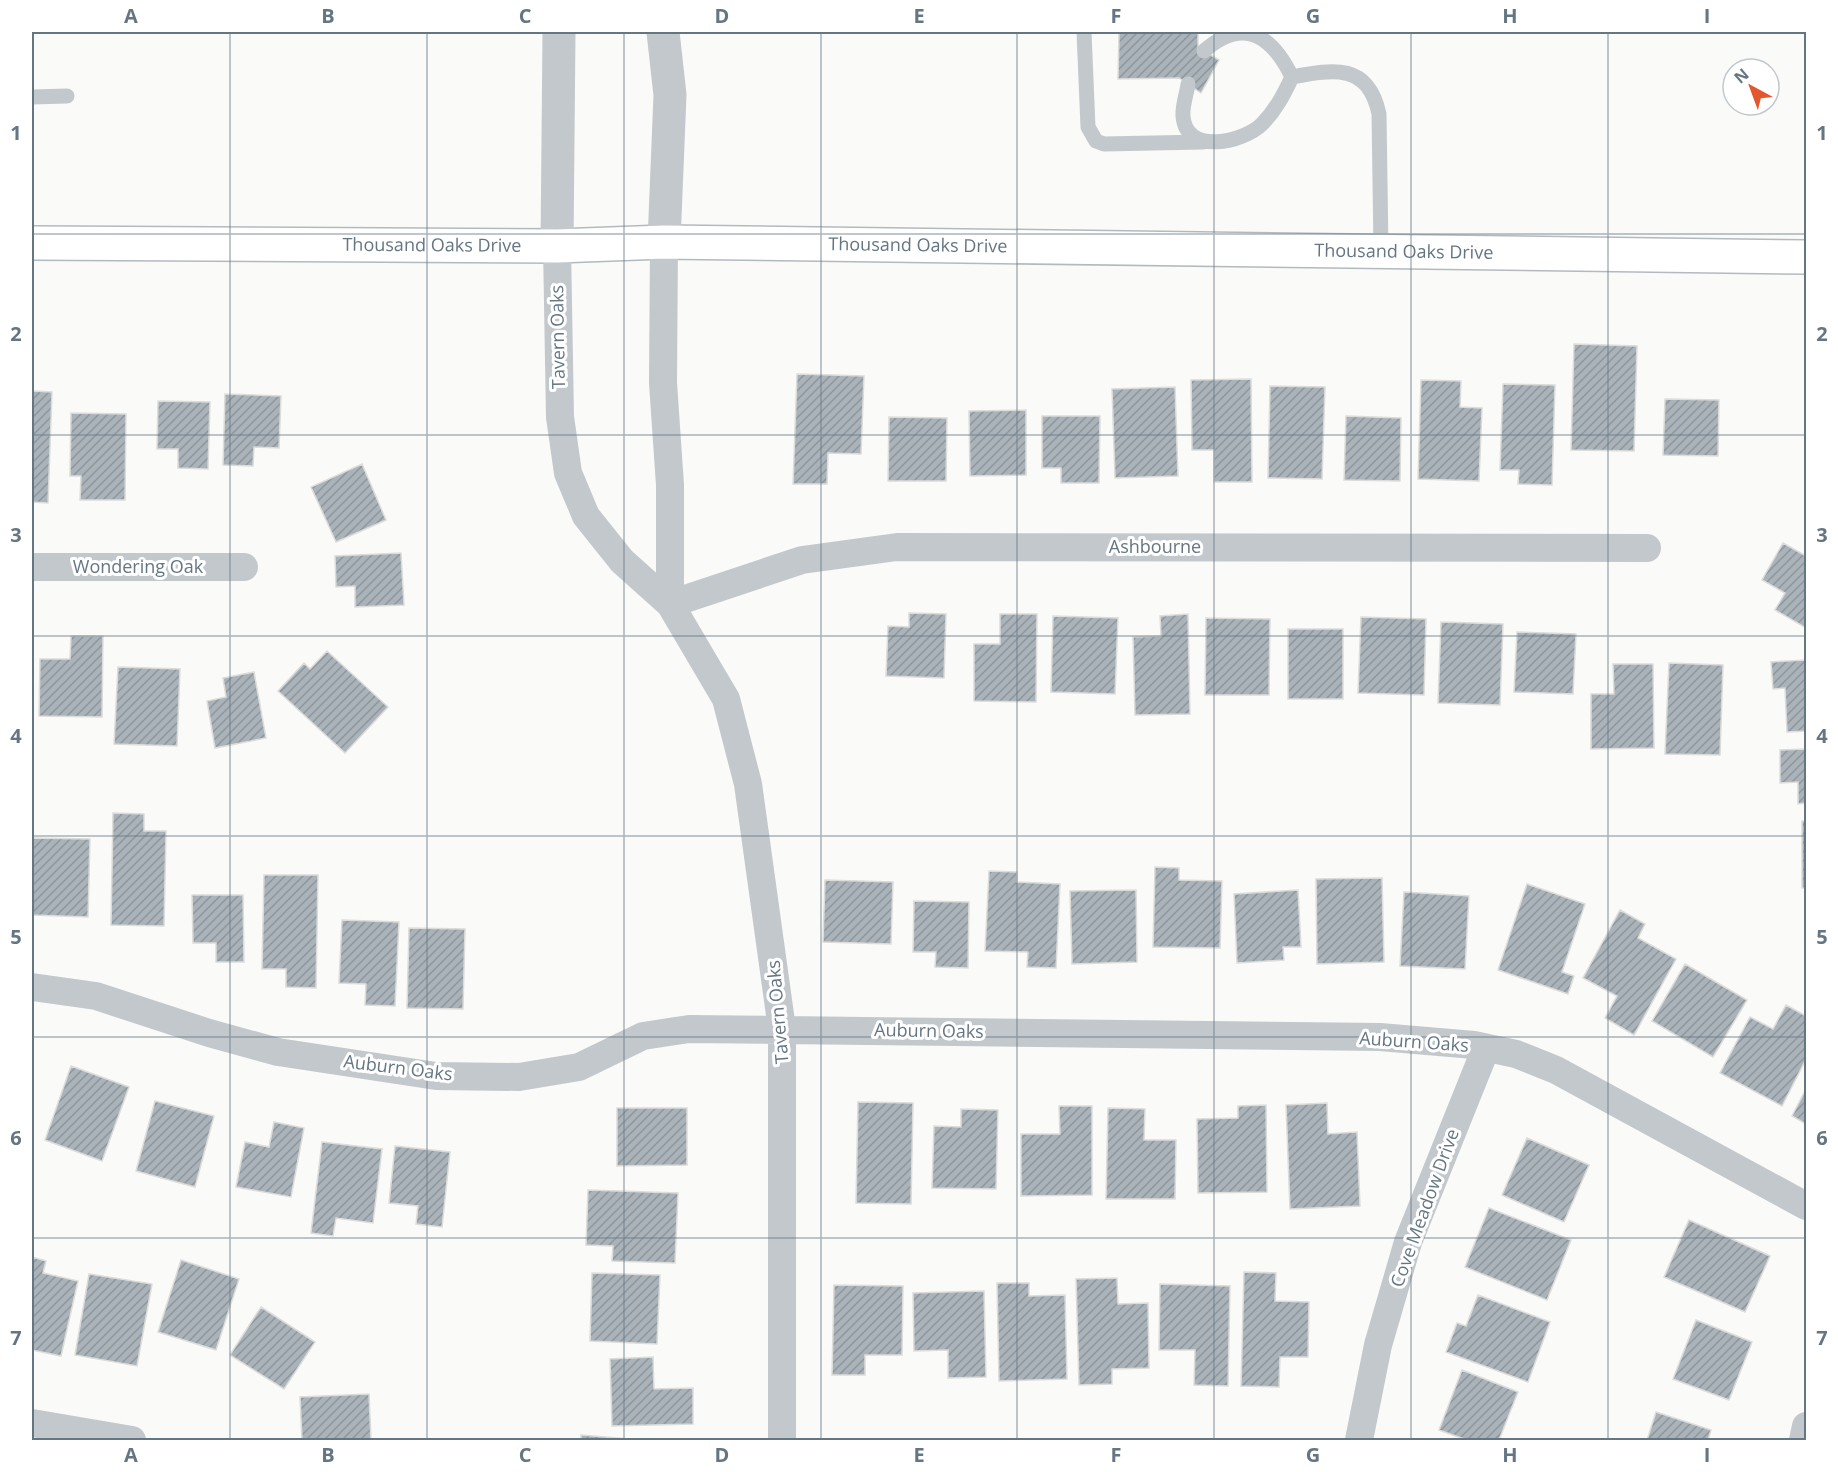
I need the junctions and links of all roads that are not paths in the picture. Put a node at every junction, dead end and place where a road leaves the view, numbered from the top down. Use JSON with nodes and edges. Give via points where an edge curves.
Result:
{"nodes":[{"id":1,"x":559,"y":32,"type":"edge"},
{"id":2,"x":663,"y":32,"type":"edge"},
{"id":3,"x":1084,"y":32,"type":"edge"},
{"id":4,"x":1245,"y":32,"type":"edge"},
{"id":5,"x":1204,"y":51,"type":"dead end"},
{"id":6,"x":1292,"y":77,"type":"junction"},
{"id":7,"x":1188,"y":84,"type":"dead end"},
{"id":8,"x":67,"y":96,"type":"dead end"},
{"id":9,"x":32,"y":97,"type":"edge"},
{"id":10,"x":1203,"y":142,"type":"junction"},
{"id":11,"x":664,"y":242,"type":"junction"},
{"id":12,"x":32,"y":243,"type":"edge"},
{"id":13,"x":557,"y":246,"type":"junction"},
{"id":14,"x":1381,"y":251,"type":"junction"},
{"id":15,"x":1806,"y":257,"type":"edge"},
{"id":16,"x":1647,"y":548,"type":"dead end"},
{"id":17,"x":32,"y":567,"type":"edge"},
{"id":18,"x":244,"y":567,"type":"dead end"},
{"id":19,"x":670,"y":604,"type":"junction"},
{"id":20,"x":32,"y":987,"type":"edge"},
{"id":21,"x":782,"y":1029,"type":"junction"},
{"id":22,"x":1486,"y":1048,"type":"junction"},
{"id":23,"x":1806,"y":1206,"type":"edge"},
{"id":24,"x":32,"y":1423,"type":"edge"},
{"id":25,"x":1806,"y":1426,"type":"edge"},
{"id":26,"x":132,"y":1440,"type":"edge"},
{"id":27,"x":782,"y":1440,"type":"edge"},
{"id":28,"x":1359,"y":1440,"type":"edge"},
{"id":29,"x":1803,"y":1440,"type":"edge"}],
"edges":[{"from":1,"to":13,"type":"street","name":"Tavern Oaks"},
{"from":2,"to":11,"type":"street","via":[[670,95]]},
{"from":3,"to":10,"type":"lane","via":[[1088,127],[1096,141]]},
{"from":4,"to":5,"type":"lane","via":[[1216,41]]},
{"from":4,"to":6,"type":"lane","via":[[1265,39],[1281,53]]},
{"from":6,"to":10,"type":"lane","via":[[1280,102],[1261,125],[1240,139]]},
{"from":6,"to":14,"type":"lane","via":[[1334,71],[1368,83],[1379,114]]},
{"from":7,"to":10,"type":"lane","via":[[1182,117],[1190,132]]},
{"from":8,"to":9,"type":"lane"},
{"from":11,"to":13,"type":"main road","name":"Thousand Oaks Drive"},
{"from":11,"to":14,"type":"main road","name":"Thousand Oaks Drive"},
{"from":11,"to":19,"type":"street","via":[[663,383],[670,485]]},
{"from":12,"to":13,"type":"main road","name":"Thousand Oaks Drive"},
{"from":13,"to":19,"type":"street","name":"Tavern Oaks","via":[[560,417],[568,473],[586,516],[622,561]]},
{"from":14,"to":15,"type":"main road","name":"Thousand Oaks Drive"},
{"from":16,"to":19,"type":"street","name":"Ashbourne","via":[[897,547],[802,560]]},
{"from":17,"to":18,"type":"street","name":"Wondering Oak"},
{"from":19,"to":21,"type":"street","name":"Tavern Oaks","via":[[726,699],[748,784]]},
{"from":20,"to":21,"type":"street","name":"Auburn Oaks","via":[[96,996],[278,1052],[436,1076],[519,1077],[579,1067],[643,1036],[688,1029]]},
{"from":21,"to":22,"type":"street","name":"Auburn Oaks","via":[[1380,1038]]},
{"from":21,"to":27,"type":"street","name":"Tavern Oaks"},
{"from":22,"to":23,"type":"street","name":"Auburn Oaks","via":[[1516,1054],[1556,1070]]},
{"from":22,"to":28,"type":"street","name":"Cove Meadow Drive","via":[[1408,1242],[1377,1345]]},
{"from":24,"to":26,"type":"street"},
{"from":25,"to":29,"type":"street"}]}
